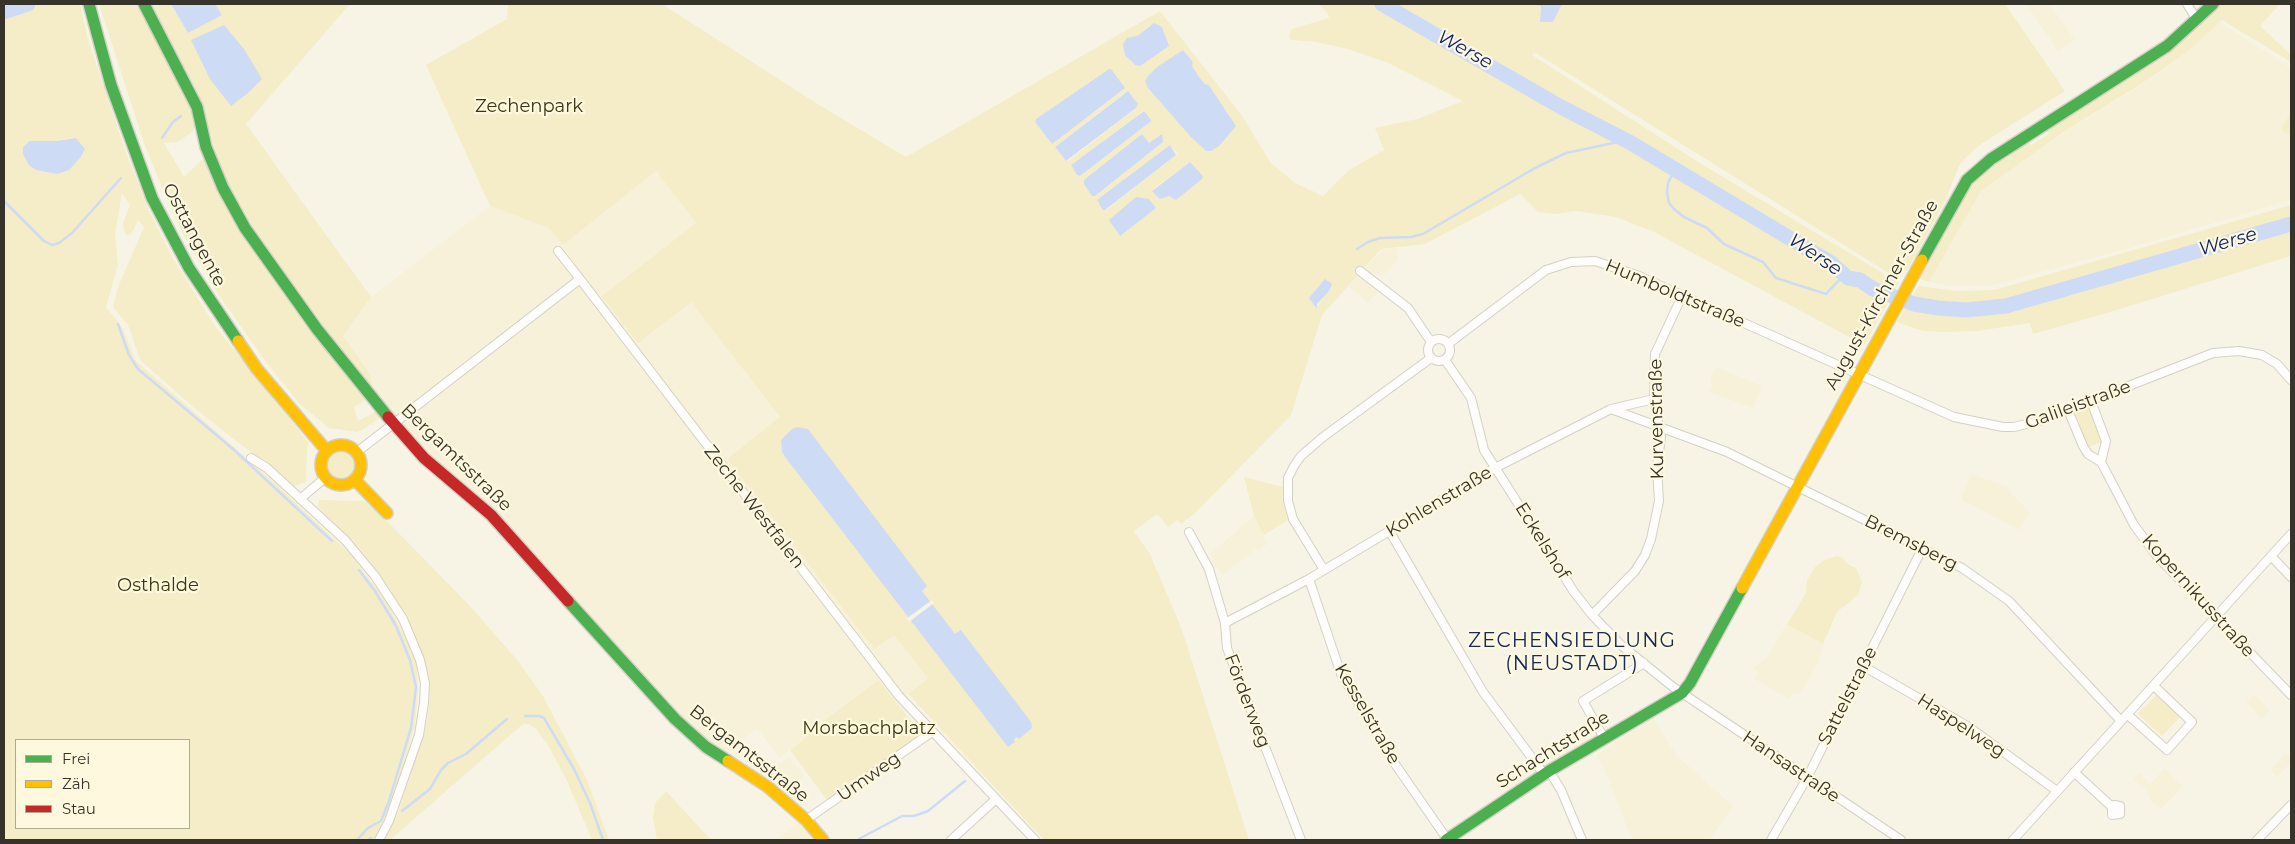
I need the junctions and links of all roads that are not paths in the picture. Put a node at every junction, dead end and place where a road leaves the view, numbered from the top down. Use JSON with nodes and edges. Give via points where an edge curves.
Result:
{"nodes":[{"id":1,"x":144,"y":4,"type":"edge"},
{"id":2,"x":2187,"y":4,"type":"edge"},
{"id":3,"x":2213,"y":4,"type":"edge"},
{"id":4,"x":89,"y":6,"type":"edge"},
{"id":5,"x":2197,"y":20,"type":"junction"},
{"id":6,"x":558,"y":250,"type":"dead end"},
{"id":7,"x":1360,"y":271,"type":"dead end"},
{"id":8,"x":580,"y":279,"type":"junction"},
{"id":9,"x":1682,"y":296,"type":"junction"},
{"id":10,"x":1432,"y":342,"type":"junction"},
{"id":11,"x":1448,"y":344,"type":"junction"},
{"id":12,"x":1431,"y":358,"type":"junction"},
{"id":13,"x":1445,"y":360,"type":"junction"},
{"id":14,"x":1858,"y":375,"type":"junction"},
{"id":15,"x":2291,"y":380,"type":"edge"},
{"id":16,"x":1654,"y":399,"type":"junction"},
{"id":17,"x":2091,"y":401,"type":"junction"},
{"id":18,"x":1611,"y":410,"type":"junction"},
{"id":19,"x":2068,"y":410,"type":"junction"},
{"id":20,"x":393,"y":425,"type":"junction"},
{"id":21,"x":1659,"y":427,"type":"junction"},
{"id":22,"x":327,"y":450,"type":"junction"},
{"id":23,"x":357,"y":452,"type":"junction"},
{"id":24,"x":251,"y":458,"type":"dead end"},
{"id":25,"x":2101,"y":462,"type":"junction"},
{"id":26,"x":1495,"y":468,"type":"junction"},
{"id":27,"x":325,"y":478,"type":"junction"},
{"id":28,"x":355,"y":480,"type":"junction"},
{"id":29,"x":1798,"y":486,"type":"junction"},
{"id":30,"x":300,"y":499,"type":"junction"},
{"id":31,"x":387,"y":512,"type":"dead end"},
{"id":32,"x":1189,"y":532,"type":"dead end"},
{"id":33,"x":1390,"y":532,"type":"junction"},
{"id":34,"x":2291,"y":534,"type":"edge"},
{"id":35,"x":1922,"y":549,"type":"junction"},
{"id":36,"x":2271,"y":556,"type":"junction"},
{"id":37,"x":1324,"y":570,"type":"junction"},
{"id":38,"x":2291,"y":577,"type":"edge"},
{"id":39,"x":1309,"y":579,"type":"junction"},
{"id":40,"x":1592,"y":615,"type":"junction"},
{"id":41,"x":2215,"y":617,"type":"junction"},
{"id":42,"x":1225,"y":623,"type":"junction"},
{"id":43,"x":1644,"y":663,"type":"junction"},
{"id":44,"x":1863,"y":666,"type":"junction"},
{"id":45,"x":2154,"y":686,"type":"junction"},
{"id":46,"x":1682,"y":693,"type":"junction"},
{"id":47,"x":2291,"y":695,"type":"edge"},
{"id":48,"x":2128,"y":715,"type":"junction"},
{"id":49,"x":2121,"y":721,"type":"junction"},
{"id":50,"x":932,"y":732,"type":"junction"},
{"id":51,"x":1604,"y":738,"type":"junction"},
{"id":52,"x":2074,"y":772,"type":"junction"},
{"id":53,"x":1547,"y":773,"type":"junction"},
{"id":54,"x":1807,"y":778,"type":"junction"},
{"id":55,"x":2057,"y":791,"type":"junction"},
{"id":56,"x":996,"y":800,"type":"junction"},
{"id":57,"x":2291,"y":805,"type":"edge"},
{"id":58,"x":2112,"y":807,"type":"dead end"},
{"id":59,"x":806,"y":820,"type":"junction"},
{"id":60,"x":1897,"y":839,"type":"edge"},
{"id":61,"x":379,"y":840,"type":"edge"},
{"id":62,"x":823,"y":840,"type":"edge"},
{"id":63,"x":951,"y":840,"type":"edge"},
{"id":64,"x":1035,"y":840,"type":"edge"},
{"id":65,"x":1301,"y":840,"type":"edge"},
{"id":66,"x":1446,"y":840,"type":"edge"},
{"id":67,"x":1582,"y":840,"type":"edge"},
{"id":68,"x":1771,"y":840,"type":"edge"},
{"id":69,"x":2013,"y":840,"type":"edge"},
{"id":70,"x":2257,"y":840,"type":"edge"}],
"edges":[{"from":1,"to":20,"type":"street","name":"Bergamtsstraße","via":[[198,107],[206,147],[245,228],[317,329]]},
{"from":2,"to":5,"type":"street"},
{"from":3,"to":5,"type":"street","name":"August-Kirchner-Straße"},
{"from":4,"to":22,"type":"street","name":"Osttangente","via":[[133,150],[152,198],[189,268],[257,369]]},
{"from":5,"to":14,"type":"street","name":"August-Kirchner-Straße","via":[[2167,46],[1973,173]]},
{"from":6,"to":8,"type":"street","name":"Zeche Westfalen"},
{"from":7,"to":10,"type":"street","via":[[1408,308]]},
{"from":8,"to":20,"type":"street"},
{"from":8,"to":50,"type":"street","name":"Zeche Westfalen","via":[[899,696]]},
{"from":9,"to":11,"type":"street","name":"Humboldtstraße","via":[[1639,276],[1595,261],[1571,262],[1546,270]]},
{"from":9,"to":14,"type":"street","name":"Humboldtstraße"},
{"from":9,"to":16,"type":"street","name":"Kurvenstraße","via":[[1655,354]]},
{"from":10,"to":11,"type":"street","via":[[1438,339]]},
{"from":10,"to":12,"type":"street","via":[[1428,348]]},
{"from":11,"to":13,"type":"street","via":[[1450,351]]},
{"from":12,"to":13,"type":"street","via":[[1438,362]]},
{"from":12,"to":37,"type":"street","via":[[1323,437],[1294,466],[1288,478],[1288,501],[1293,518]]},
{"from":13,"to":26,"type":"street","name":"Eckelshof","via":[[1471,398],[1484,450]]},
{"from":14,"to":19,"type":"street","name":"Galileistraße","via":[[1954,417],[2003,427],[2025,425]]},
{"from":14,"to":29,"type":"street","name":"August-Kirchner-Straße"},
{"from":15,"to":17,"type":"street","name":"Galileistraße","via":[[2277,364],[2262,355],[2239,351],[2213,353]]},
{"from":16,"to":18,"type":"street","name":"Kohlenstraße"},
{"from":16,"to":21,"type":"street","name":"Kurvenstraße"},
{"from":17,"to":19,"type":"street","name":"Galileistraße"},
{"from":17,"to":25,"type":"street","via":[[2106,441]]},
{"from":18,"to":21,"type":"street"},
{"from":18,"to":26,"type":"street","name":"Kohlenstraße"},
{"from":19,"to":25,"type":"street","name":"Kopernikusstraße","via":[[2088,454]]},
{"from":20,"to":23,"type":"street"},
{"from":20,"to":59,"type":"street","name":"Bergamtsstraße","via":[[424,458],[491,515],[690,734],[768,787]]},
{"from":21,"to":29,"type":"street","name":"Bremsberg","via":[[1727,452]]},
{"from":21,"to":40,"type":"street","name":"Kurvenstraße","via":[[1658,501],[1651,539],[1635,571]]},
{"from":22,"to":23,"type":"street","via":[[346,445]]},
{"from":22,"to":27,"type":"street","via":[[321,461]]},
{"from":23,"to":28,"type":"street","via":[[362,463]]},
{"from":24,"to":30,"type":"street","via":[[267,468]]},
{"from":25,"to":41,"type":"street","name":"Kopernikusstraße","via":[[2134,525],[2157,556]]},
{"from":26,"to":33,"type":"street","name":"Kohlenstraße"},
{"from":26,"to":40,"type":"street","name":"Eckelshof"},
{"from":27,"to":28,"type":"street","via":[[336,485]]},
{"from":27,"to":30,"type":"street"},
{"from":28,"to":31,"type":"street"},
{"from":29,"to":35,"type":"street","name":"Bremsberg"},
{"from":29,"to":46,"type":"street","name":"August-Kirchner-Straße","via":[[1690,684]]},
{"from":30,"to":61,"type":"street","via":[[345,540],[375,576],[403,619],[420,660],[425,683],[419,735],[389,821]]},
{"from":32,"to":42,"type":"street","name":"Förderweg","via":[[1209,569]]},
{"from":33,"to":37,"type":"street","name":"Kohlenstraße"},
{"from":33,"to":53,"type":"street","via":[[1483,692]]},
{"from":34,"to":36,"type":"street"},
{"from":35,"to":44,"type":"street","name":"Sattelstraße"},
{"from":35,"to":49,"type":"street","name":"Bremsberg","via":[[1962,568],[2009,601]]},
{"from":36,"to":38,"type":"street"},
{"from":36,"to":41,"type":"street"},
{"from":37,"to":39,"type":"street","name":"Kohlenstraße"},
{"from":39,"to":42,"type":"street","name":"Kohlenstraße"},
{"from":39,"to":66,"type":"street","name":"Kesselstraße","via":[[1341,674]]},
{"from":40,"to":43,"type":"street","name":"Eckelshof"},
{"from":41,"to":45,"type":"street"},
{"from":41,"to":47,"type":"street","name":"Kopernikusstraße"},
{"from":42,"to":65,"type":"street","name":"Förderweg","via":[[1226,648]]},
{"from":43,"to":46,"type":"street","name":"Eckelshof"},
{"from":43,"to":51,"type":"street","via":[[1583,701]]},
{"from":44,"to":54,"type":"street","name":"Sattelstraße"},
{"from":44,"to":55,"type":"street","name":"Haspelweg","via":[[1969,728]]},
{"from":45,"to":48,"type":"street"},
{"from":45,"to":48,"type":"street","via":[[2192,722],[2166,750]]},
{"from":46,"to":51,"type":"street","name":"Schachtstraße"},
{"from":46,"to":54,"type":"street","name":"Hansastraße"},
{"from":48,"to":49,"type":"street"},
{"from":49,"to":52,"type":"street"},
{"from":50,"to":56,"type":"street","name":"Zeche Westfalen"},
{"from":50,"to":59,"type":"street","name":"Umweg"},
{"from":51,"to":53,"type":"street","name":"Schachtstraße"},
{"from":52,"to":55,"type":"street"},
{"from":52,"to":58,"type":"street"},
{"from":53,"to":66,"type":"street","name":"Schachtstraße"},
{"from":53,"to":67,"type":"street","via":[[1560,790]]},
{"from":54,"to":60,"type":"street","name":"Hansastraße"},
{"from":54,"to":68,"type":"street","name":"Sattelstraße"},
{"from":55,"to":69,"type":"street"},
{"from":56,"to":63,"type":"street"},
{"from":56,"to":64,"type":"street","name":"Zeche Westfalen"},
{"from":57,"to":70,"type":"street"},
{"from":59,"to":62,"type":"street","name":"Bergamtsstraße"}]}
